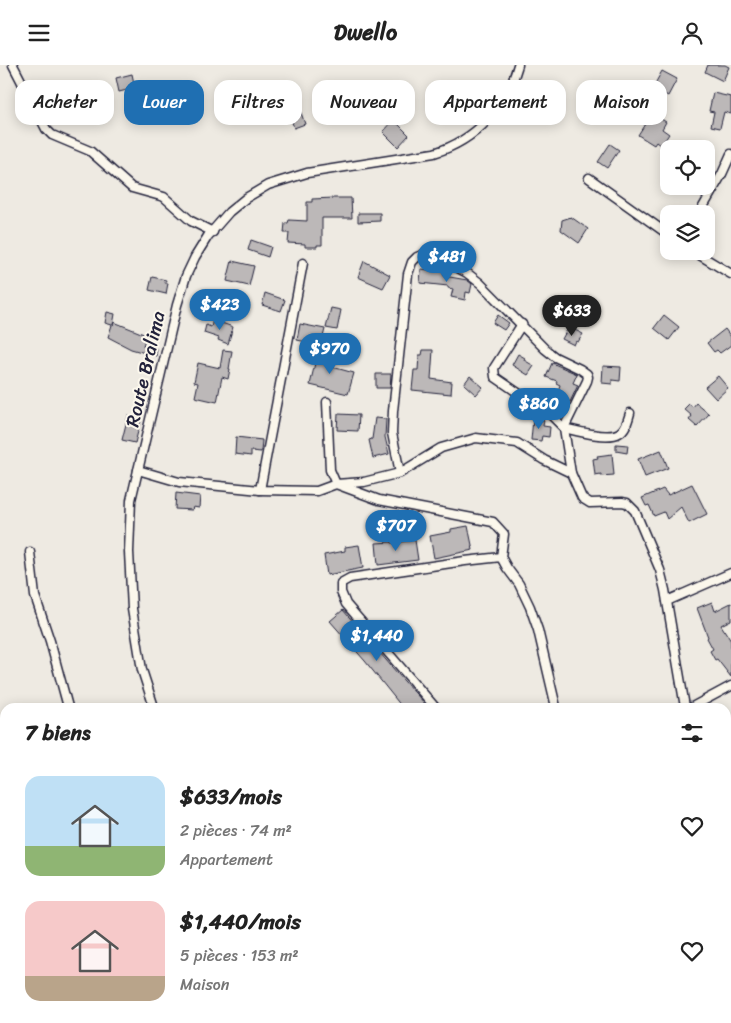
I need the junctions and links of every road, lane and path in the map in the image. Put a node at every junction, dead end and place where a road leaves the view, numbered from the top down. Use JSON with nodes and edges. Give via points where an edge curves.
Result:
{"nodes":[{"id":1,"x":12,"y":65,"type":"edge"},
{"id":2,"x":518,"y":65,"type":"edge"},
{"id":3,"x":731,"y":153,"type":"edge"},
{"id":4,"x":590,"y":178,"type":"dead end"},
{"id":5,"x":704,"y":205,"type":"edge"},
{"id":6,"x":660,"y":229,"type":"edge"},
{"id":7,"x":212,"y":232,"type":"junction"},
{"id":8,"x":708,"y":260,"type":"edge"},
{"id":9,"x":303,"y":263,"type":"dead end"},
{"id":10,"x":731,"y":274,"type":"edge"},
{"id":11,"x":522,"y":324,"type":"junction"},
{"id":12,"x":327,"y":402,"type":"dead end"},
{"id":13,"x":630,"y":413,"type":"dead end"},
{"id":14,"x":564,"y":428,"type":"junction"},
{"id":15,"x":138,"y":470,"type":"junction"},
{"id":16,"x":400,"y":473,"type":"junction"},
{"id":17,"x":571,"y":473,"type":"junction"},
{"id":18,"x":336,"y":484,"type":"junction"},
{"id":19,"x":260,"y":489,"type":"junction"},
{"id":20,"x":30,"y":552,"type":"dead end"},
{"id":21,"x":502,"y":557,"type":"junction"},
{"id":22,"x":731,"y":573,"type":"edge"},
{"id":23,"x":667,"y":601,"type":"junction"},
{"id":24,"x":731,"y":686,"type":"edge"},
{"id":25,"x":67,"y":703,"type":"edge"},
{"id":26,"x":153,"y":703,"type":"edge"},
{"id":27,"x":432,"y":703,"type":"edge"},
{"id":28,"x":555,"y":703,"type":"edge"},
{"id":29,"x":684,"y":703,"type":"edge"},
{"id":30,"x":699,"y":703,"type":"edge"}],
"edges":[{"from":1,"to":7,"type":"street","via":[[52,135],[90,151],[132,187],[164,197],[191,221]]},
{"from":2,"to":7,"type":"street","name":"Route Bralima","via":[[504,100],[488,121],[449,148],[418,156],[307,173],[268,185],[246,198]]},
{"from":3,"to":5,"type":"street"},
{"from":4,"to":6,"type":"street"},
{"from":7,"to":15,"type":"street","name":"Route Bralima","via":[[186,276]]},
{"from":8,"to":10,"type":"street"},
{"from":9,"to":19,"type":"street"},
{"from":11,"to":14,"type":"street","via":[[544,349],[588,377]]},
{"from":11,"to":14,"type":"street","via":[[494,368],[495,377],[552,416]]},
{"from":11,"to":16,"type":"street","via":[[467,273],[436,256],[424,254],[412,262],[393,411],[392,433]]},
{"from":12,"to":18,"type":"street","via":[[330,470]]},
{"from":13,"to":14,"type":"street","via":[[625,427],[614,435]]},
{"from":14,"to":17,"type":"street"},
{"from":15,"to":19,"type":"street","via":[[179,482]]},
{"from":15,"to":26,"type":"street","name":"Route Bralima","via":[[131,500],[132,609],[142,669]]},
{"from":16,"to":17,"type":"street","via":[[441,448],[476,439],[517,443]]},
{"from":16,"to":18,"type":"street","via":[[369,481]]},
{"from":17,"to":23,"type":"street","via":[[586,501],[627,503],[635,511],[660,570]]},
{"from":18,"to":19,"type":"street","via":[[317,491]]},
{"from":18,"to":21,"type":"street","via":[[379,500],[493,522],[504,534]]},
{"from":20,"to":25,"type":"street","via":[[35,596]]},
{"from":21,"to":27,"type":"street","via":[[350,579],[341,583],[346,604]]},
{"from":21,"to":28,"type":"street","via":[[519,583],[533,615]]},
{"from":22,"to":23,"type":"street"},
{"from":23,"to":29,"type":"street"},
{"from":24,"to":30,"type":"street"}]}
